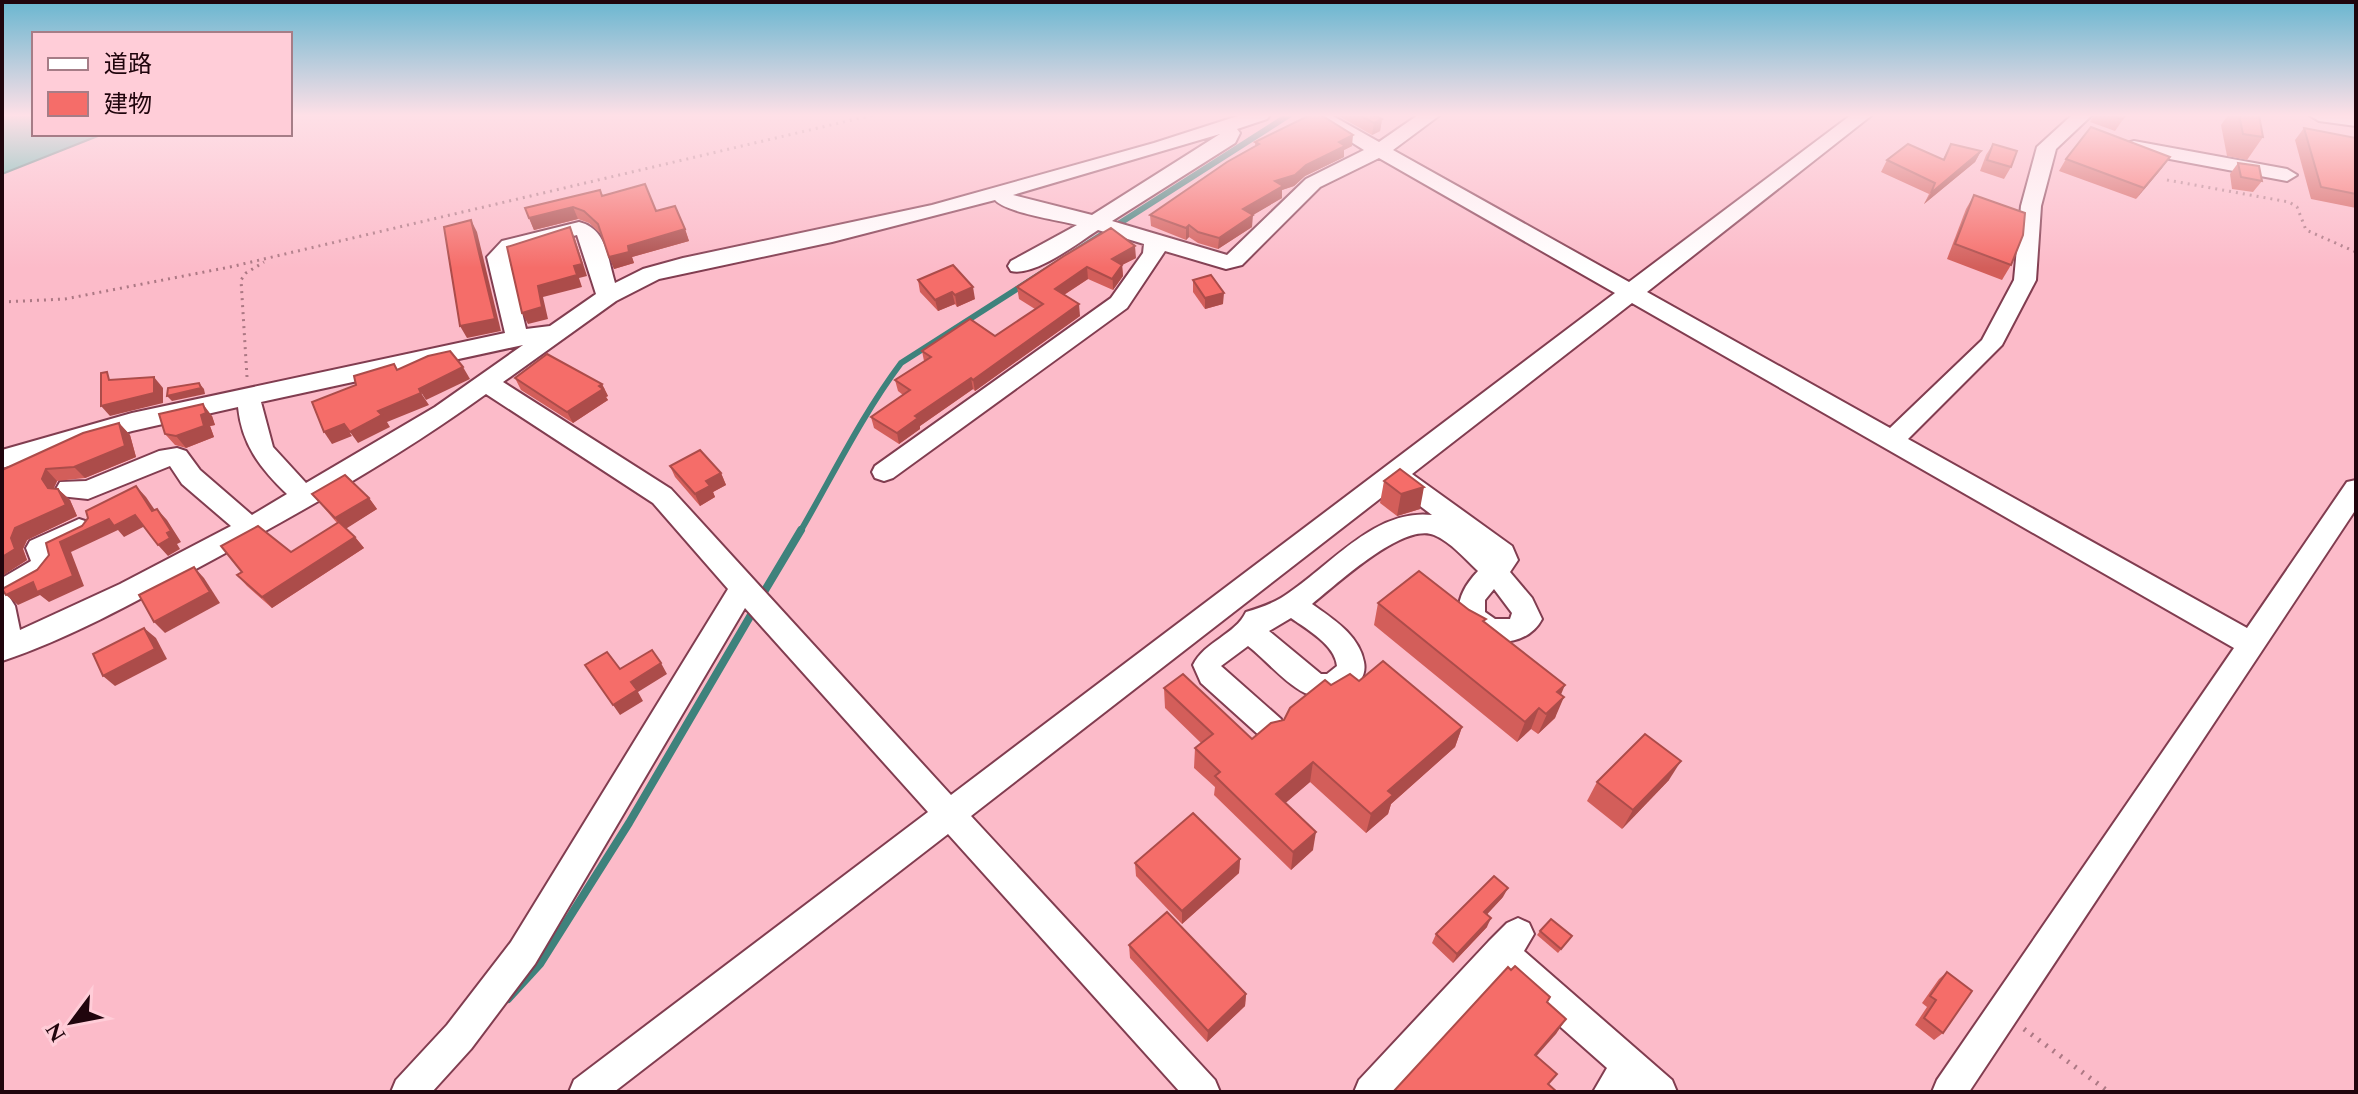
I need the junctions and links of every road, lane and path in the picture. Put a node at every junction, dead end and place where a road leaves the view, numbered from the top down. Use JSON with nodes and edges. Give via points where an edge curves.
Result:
{"nodes":[{"id":1,"x":659,"y":166,"type":"edge"},
{"id":2,"x":1092,"y":166,"type":"edge"},
{"id":3,"x":1189,"y":166,"type":"edge"},
{"id":4,"x":1343,"y":166,"type":"edge"},
{"id":5,"x":1405,"y":166,"type":"edge"},
{"id":6,"x":1797,"y":166,"type":"edge"},
{"id":7,"x":2042,"y":166,"type":"edge"},
{"id":8,"x":2233,"y":166,"type":"edge"},
{"id":9,"x":2287,"y":175,"type":"dead end"},
{"id":10,"x":2167,"y":180,"type":"dead end"},
{"id":11,"x":1001,"y":192,"type":"junction"},
{"id":12,"x":1103,"y":226,"type":"junction"},
{"id":13,"x":1155,"y":243,"type":"junction"},
{"id":14,"x":2356,"y":252,"type":"edge"},
{"id":15,"x":269,"y":259,"type":"junction"},
{"id":16,"x":1019,"y":266,"type":"dead end"},
{"id":17,"x":1630,"y":294,"type":"junction"},
{"id":18,"x":608,"y":296,"type":"junction"},
{"id":19,"x":2,"y":302,"type":"edge"},
{"id":20,"x":556,"y":333,"type":"junction"},
{"id":21,"x":517,"y":338,"type":"junction"},
{"id":22,"x":488,"y":384,"type":"junction"},
{"id":23,"x":248,"y":396,"type":"junction"},
{"id":24,"x":1890,"y":442,"type":"junction"},
{"id":25,"x":2,"y":459,"type":"edge"},
{"id":26,"x":884,"y":472,"type":"dead end"},
{"id":27,"x":1395,"y":474,"type":"junction"},
{"id":28,"x":69,"y":489,"type":"dead end"},
{"id":29,"x":2356,"y":489,"type":"edge"},
{"id":30,"x":304,"y":496,"type":"junction"},
{"id":31,"x":83,"y":527,"type":"edge"},
{"id":32,"x":250,"y":528,"type":"junction"},
{"id":33,"x":2,"y":590,"type":"edge"},
{"id":34,"x":752,"y":597,"type":"junction"},
{"id":35,"x":1232,"y":599,"type":"junction"},
{"id":36,"x":1293,"y":604,"type":"junction"},
{"id":37,"x":2,"y":606,"type":"edge"},
{"id":38,"x":1254,"y":626,"type":"junction"},
{"id":39,"x":2251,"y":644,"type":"junction"},
{"id":40,"x":5,"y":649,"type":"edge"},
{"id":41,"x":1271,"y":728,"type":"edge"},
{"id":42,"x":952,"y":815,"type":"junction"},
{"id":43,"x":2003,"y":1012,"type":"junction"},
{"id":44,"x":1621,"y":1079,"type":"edge"},
{"id":45,"x":408,"y":1092,"type":"edge"},
{"id":46,"x":586,"y":1092,"type":"edge"},
{"id":47,"x":1203,"y":1092,"type":"edge"},
{"id":48,"x":1371,"y":1092,"type":"edge"},
{"id":49,"x":1660,"y":1092,"type":"edge"},
{"id":50,"x":1949,"y":1092,"type":"edge"},
{"id":51,"x":2109,"y":1092,"type":"edge"}],
"edges":[{"from":1,"to":15,"type":"path"},
{"from":2,"to":11,"type":"street"},
{"from":3,"to":12,"type":"street"},
{"from":4,"to":13,"type":"street","via":[[1313,183],[1234,260],[1212,260]]},
{"from":5,"to":17,"type":"street"},
{"from":6,"to":17,"type":"street"},
{"from":7,"to":24,"type":"street","via":[[2031,206],[2025,280],[1991,345]]},
{"from":8,"to":9,"type":"street"},
{"from":10,"to":14,"type":"path","via":[[2289,202],[2297,207],[2306,230]]},
{"from":11,"to":12,"type":"street","via":[[1005,200]]},
{"from":11,"to":18,"type":"street","via":[[845,232],[682,265]]},
{"from":12,"to":13,"type":"street"},
{"from":12,"to":16,"type":"street"},
{"from":13,"to":26,"type":"street","via":[[1154,253],[1119,303]]},
{"from":15,"to":19,"type":"path","via":[[65,299]]},
{"from":15,"to":23,"type":"path","via":[[241,280]]},
{"from":17,"to":24,"type":"street"},
{"from":17,"to":27,"type":"street"},
{"from":18,"to":20,"type":"street"},
{"from":18,"to":21,"type":"street","via":[[589,232],[579,228],[509,246],[498,257]]},
{"from":20,"to":21,"type":"street"},
{"from":20,"to":22,"type":"street"},
{"from":21,"to":23,"type":"street"},
{"from":22,"to":30,"type":"street"},
{"from":22,"to":34,"type":"street","via":[[662,496]]},
{"from":23,"to":25,"type":"street"},
{"from":23,"to":30,"type":"street","via":[[251,428],[261,453]]},
{"from":24,"to":39,"type":"street"},
{"from":27,"to":35,"type":"street"},
{"from":27,"to":36,"type":"street","via":[[1495,545],[1505,560],[1495,571],[1435,524],[1416,523],[1384,535]]},
{"from":28,"to":32,"type":"street","via":[[88,490],[177,457],[191,477]]},
{"from":29,"to":39,"type":"street"},
{"from":30,"to":32,"type":"street"},
{"from":31,"to":33,"type":"street","via":[[39,548],[45,564]]},
{"from":32,"to":40,"type":"street"},
{"from":34,"to":42,"type":"street"},
{"from":34,"to":45,"type":"street","via":[[523,953],[459,1037]]},
{"from":35,"to":38,"type":"street"},
{"from":35,"to":42,"type":"street"},
{"from":36,"to":38,"type":"street"},
{"from":36,"to":38,"type":"street","via":[[1348,652],[1351,670],[1335,685],[1313,684]]},
{"from":37,"to":40,"type":"street"},
{"from":38,"to":41,"type":"street","via":[[1207,665],[1211,675]]},
{"from":39,"to":43,"type":"street"},
{"from":42,"to":46,"type":"street"},
{"from":42,"to":47,"type":"street"},
{"from":43,"to":50,"type":"street"},
{"from":43,"to":51,"type":"path"},
{"from":44,"to":48,"type":"street","via":[[1510,943]]},
{"from":44,"to":49,"type":"street"}]}
